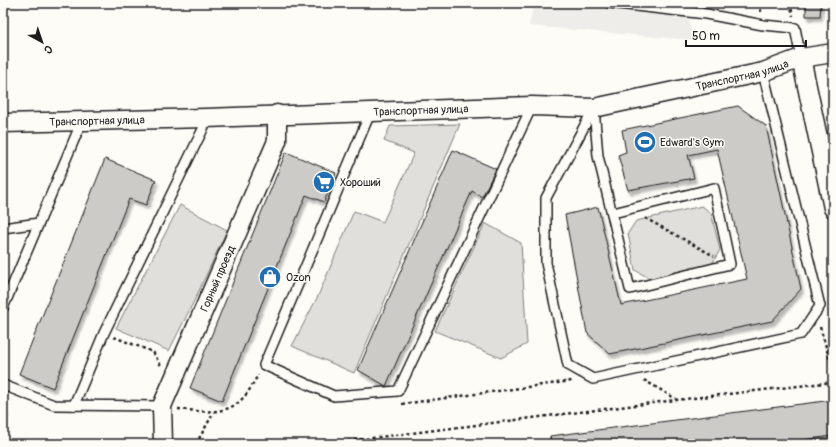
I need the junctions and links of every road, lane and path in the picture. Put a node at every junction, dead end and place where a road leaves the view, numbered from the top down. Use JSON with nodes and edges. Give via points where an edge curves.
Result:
{"nodes":[{"id":1,"x":609,"y":3,"type":"edge"},
{"id":2,"x":833,"y":53,"type":"edge"},
{"id":3,"x":800,"y":58,"type":"junction"},
{"id":4,"x":763,"y":72,"type":"junction"},
{"id":5,"x":532,"y":106,"type":"junction"},
{"id":6,"x":594,"y":108,"type":"junction"},
{"id":7,"x":372,"y":111,"type":"junction"},
{"id":8,"x":277,"y":114,"type":"junction"},
{"id":9,"x":206,"y":118,"type":"junction"},
{"id":10,"x":82,"y":121,"type":"junction"},
{"id":11,"x":3,"y":123,"type":"edge"},
{"id":12,"x":833,"y":208,"type":"edge"},
{"id":13,"x":628,"y":209,"type":"junction"},
{"id":14,"x":612,"y":213,"type":"junction"},
{"id":15,"x":39,"y":223,"type":"junction"},
{"id":16,"x":3,"y":228,"type":"edge"},
{"id":17,"x":730,"y":264,"type":"junction"},
{"id":18,"x":3,"y":308,"type":"edge"},
{"id":19,"x":815,"y":313,"type":"junction"},
{"id":20,"x":104,"y":333,"type":"junction"},
{"id":21,"x":264,"y":366,"type":"junction"},
{"id":22,"x":833,"y":370,"type":"edge"},
{"id":23,"x":629,"y":371,"type":"junction"},
{"id":24,"x":593,"y":379,"type":"junction"},
{"id":25,"x":833,"y":382,"type":"edge"},
{"id":26,"x":171,"y":384,"type":"junction"},
{"id":27,"x":3,"y":385,"type":"edge"},
{"id":28,"x":676,"y":400,"type":"junction"},
{"id":29,"x":398,"y":404,"type":"dead end"},
{"id":30,"x":74,"y":405,"type":"junction"},
{"id":31,"x":162,"y":406,"type":"junction"},
{"id":32,"x":214,"y":412,"type":"junction"},
{"id":33,"x":9,"y":416,"type":"dead end"},
{"id":34,"x":3,"y":417,"type":"edge"},
{"id":35,"x":163,"y":444,"type":"edge"},
{"id":36,"x":196,"y":444,"type":"edge"},
{"id":37,"x":324,"y":444,"type":"edge"}],
"edges":[{"from":1,"to":3,"type":"lane","via":[[706,14],[794,28]]},
{"from":2,"to":3,"type":"street","name":"Транспортная улица"},
{"from":3,"to":4,"type":"street","name":"Транспортная улица"},
{"from":3,"to":12,"type":"street"},
{"from":4,"to":6,"type":"street","name":"Транспортная улица"},
{"from":4,"to":19,"type":"lane","via":[[820,306]]},
{"from":5,"to":6,"type":"street","name":"Транспортная улица"},
{"from":5,"to":7,"type":"street","name":"Транспортная улица"},
{"from":5,"to":21,"type":"lane","via":[[398,391],[334,396]]},
{"from":6,"to":14,"type":"lane","via":[[598,156]]},
{"from":6,"to":24,"type":"lane","via":[[546,198],[546,263],[568,366]]},
{"from":7,"to":8,"type":"street","name":"Транспортная улица"},
{"from":7,"to":21,"type":"lane"},
{"from":8,"to":9,"type":"street","name":"Транспортная улица"},
{"from":8,"to":26,"type":"street","name":"Горный проезд","via":[[277,142]]},
{"from":9,"to":10,"type":"street","name":"Транспортная улица"},
{"from":9,"to":20,"type":"lane","via":[[203,130]]},
{"from":10,"to":11,"type":"street","name":"Транспортная улица"},
{"from":10,"to":15,"type":"lane"},
{"from":13,"to":14,"type":"lane"},
{"from":13,"to":17,"type":"path"},
{"from":13,"to":17,"type":"lane","via":[[714,188]]},
{"from":14,"to":17,"type":"lane","via":[[630,289]]},
{"from":15,"to":16,"type":"lane"},
{"from":15,"to":18,"type":"lane"},
{"from":19,"to":22,"type":"path"},
{"from":19,"to":23,"type":"lane","via":[[801,334]]},
{"from":20,"to":26,"type":"path","via":[[153,352]]},
{"from":20,"to":30,"type":"lane"},
{"from":21,"to":32,"type":"path","via":[[243,399],[228,409]]},
{"from":23,"to":24,"type":"lane"},
{"from":23,"to":28,"type":"path"},
{"from":24,"to":29,"type":"path"},
{"from":25,"to":28,"type":"path"},
{"from":26,"to":31,"type":"street","name":"Горный проезд"},
{"from":27,"to":30,"type":"lane","via":[[54,404]]},
{"from":28,"to":37,"type":"path"},
{"from":30,"to":31,"type":"lane"},
{"from":31,"to":32,"type":"path"},
{"from":31,"to":35,"type":"street","name":"Горный проезд"},
{"from":32,"to":36,"type":"path"},
{"from":33,"to":34,"type":"path"}]}
